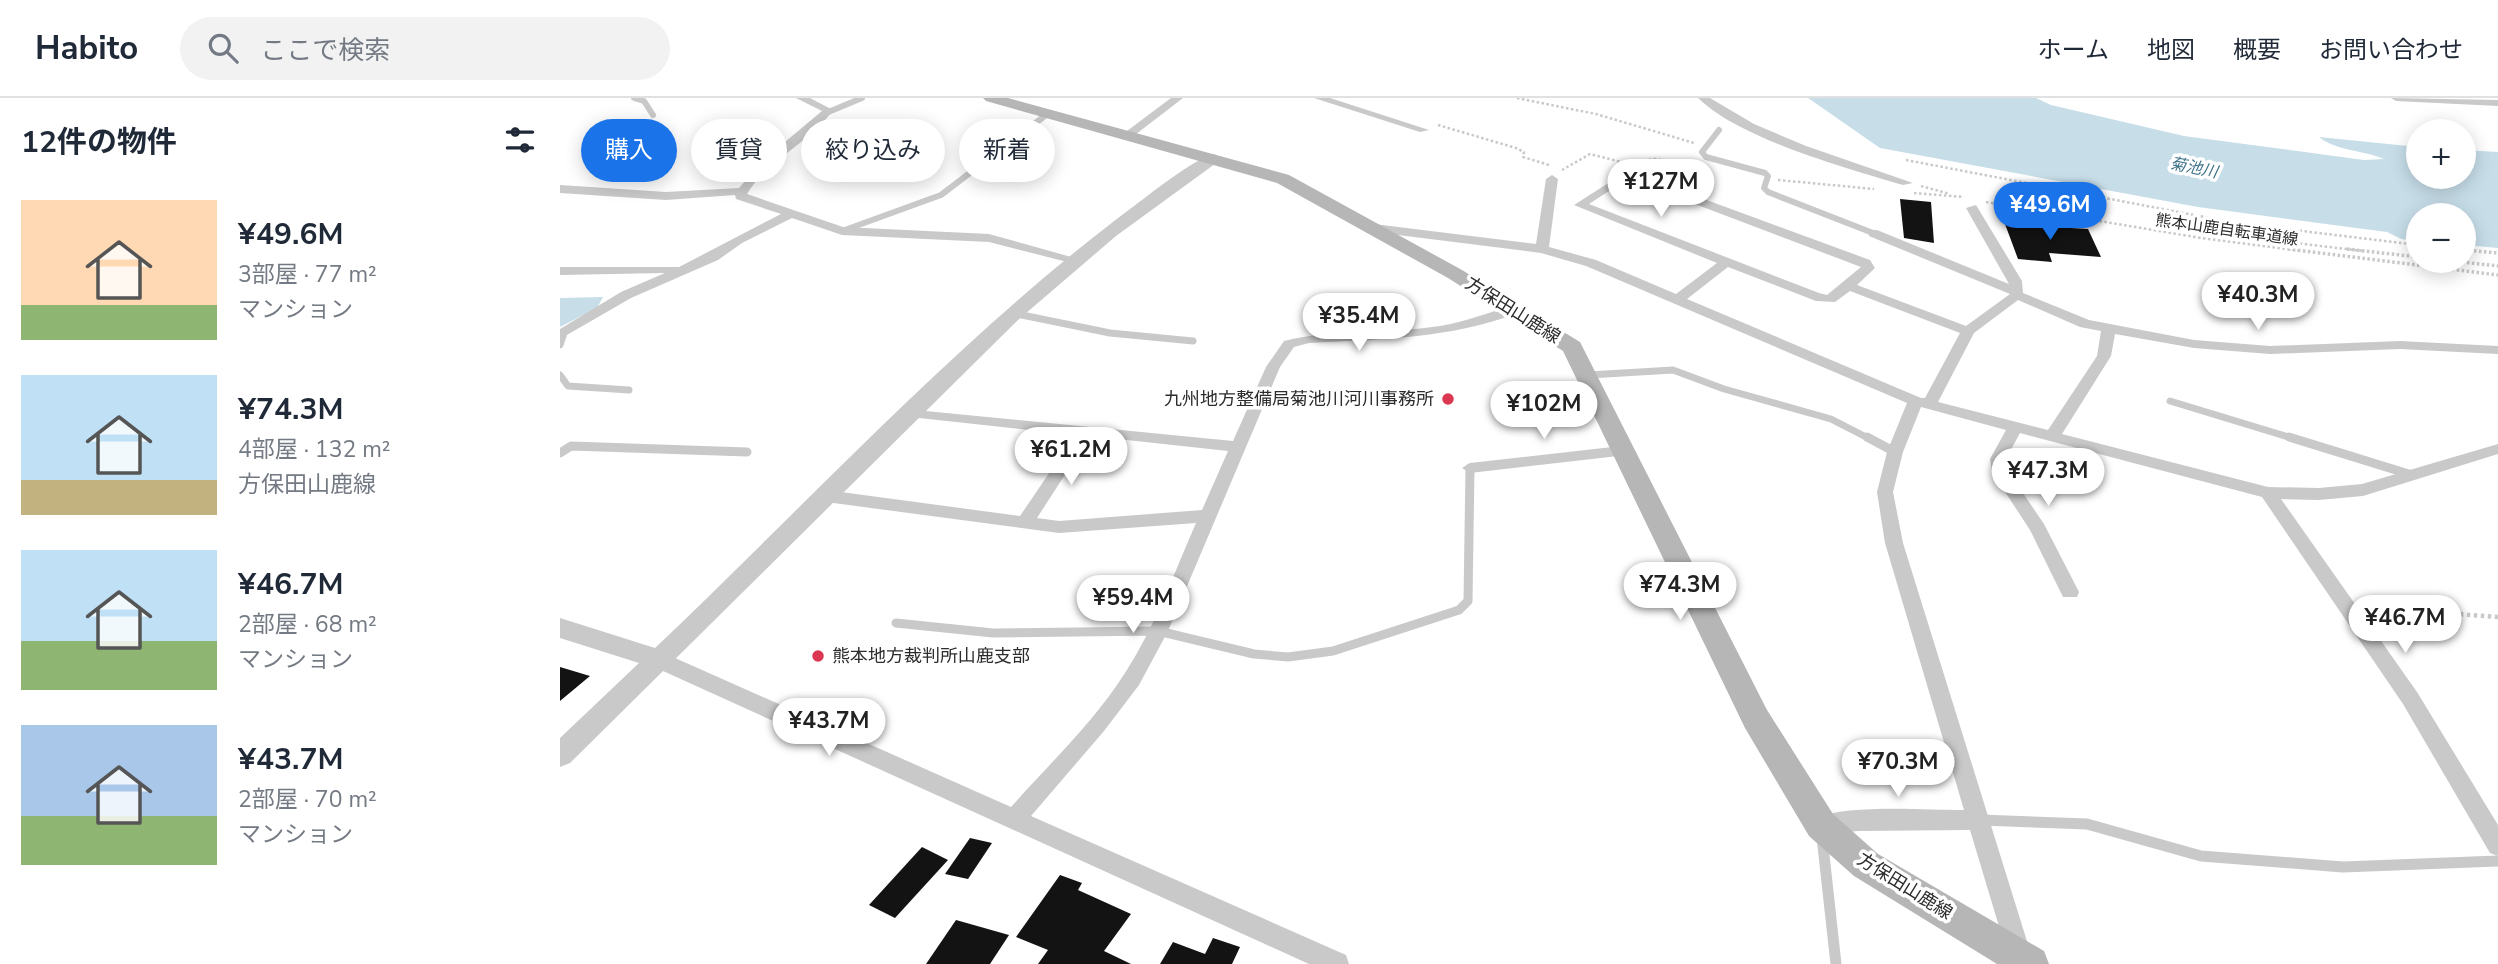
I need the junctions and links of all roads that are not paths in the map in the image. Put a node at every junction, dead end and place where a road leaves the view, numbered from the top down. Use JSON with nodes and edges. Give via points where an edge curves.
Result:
{"nodes":[{"id":1,"x":634,"y":98,"type":"edge"},
{"id":2,"x":801,"y":98,"type":"edge"},
{"id":3,"x":862,"y":98,"type":"edge"},
{"id":4,"x":991,"y":98,"type":"edge"},
{"id":5,"x":1178,"y":98,"type":"edge"},
{"id":6,"x":1319,"y":98,"type":"edge"},
{"id":7,"x":1703,"y":98,"type":"edge"},
{"id":8,"x":2396,"y":98,"type":"edge"},
{"id":9,"x":2498,"y":103,"type":"edge"},
{"id":10,"x":826,"y":113,"type":"junction"},
{"id":11,"x":653,"y":115,"type":"dead end"},
{"id":12,"x":1046,"y":115,"type":"junction"},
{"id":13,"x":1426,"y":126,"type":"road end"},
{"id":14,"x":1719,"y":130,"type":"dead end"},
{"id":15,"x":1127,"y":136,"type":"junction"},
{"id":16,"x":1214,"y":159,"type":"junction"},
{"id":17,"x":1554,"y":177,"type":"road end"},
{"id":18,"x":1907,"y":183,"type":"road end"},
{"id":19,"x":560,"y":189,"type":"edge"},
{"id":20,"x":743,"y":191,"type":"junction"},
{"id":21,"x":1974,"y":202,"type":"road end"},
{"id":22,"x":791,"y":214,"type":"junction"},
{"id":23,"x":1374,"y":228,"type":"junction"},
{"id":24,"x":842,"y":231,"type":"junction"},
{"id":25,"x":1873,"y":233,"type":"joint"},
{"id":26,"x":1542,"y":249,"type":"junction"},
{"id":27,"x":1075,"y":260,"type":"junction"},
{"id":28,"x":1727,"y":262,"type":"junction"},
{"id":29,"x":684,"y":269,"type":"junction"},
{"id":30,"x":560,"y":271,"type":"edge"},
{"id":31,"x":1848,"y":286,"type":"junction"},
{"id":32,"x":2016,"y":293,"type":"junction"},
{"id":33,"x":1677,"y":300,"type":"junction"},
{"id":34,"x":1513,"y":310,"type":"junction"},
{"id":35,"x":1017,"y":314,"type":"junction"},
{"id":36,"x":2109,"y":329,"type":"junction"},
{"id":37,"x":1968,"y":331,"type":"junction"},
{"id":38,"x":561,"y":338,"type":"edge"},
{"id":39,"x":1193,"y":341,"type":"dead end"},
{"id":40,"x":2498,"y":351,"type":"edge"},
{"id":41,"x":560,"y":375,"type":"edge"},
{"id":42,"x":1588,"y":375,"type":"junction"},
{"id":43,"x":629,"y":390,"type":"dead end"},
{"id":44,"x":2170,"y":401,"type":"dead end"},
{"id":45,"x":1923,"y":403,"type":"junction"},
{"id":46,"x":910,"y":412,"type":"junction"},
{"id":47,"x":2015,"y":427,"type":"junction"},
{"id":48,"x":1086,"y":431,"type":"junction"},
{"id":49,"x":2052,"y":437,"type":"junction"},
{"id":50,"x":1238,"y":447,"type":"junction"},
{"id":51,"x":2498,"y":449,"type":"edge"},
{"id":52,"x":747,"y":452,"type":"dead end"},
{"id":53,"x":1621,"y":452,"type":"junction"},
{"id":54,"x":1895,"y":452,"type":"junction"},
{"id":55,"x":560,"y":453,"type":"edge"},
{"id":56,"x":1470,"y":468,"type":"joint"},
{"id":57,"x":2412,"y":475,"type":"junction"},
{"id":58,"x":2268,"y":493,"type":"junction"},
{"id":59,"x":826,"y":496,"type":"junction"},
{"id":60,"x":1208,"y":516,"type":"junction"},
{"id":61,"x":1025,"y":522,"type":"junction"},
{"id":62,"x":2070,"y":592,"type":"dead end"},
{"id":63,"x":896,"y":623,"type":"dead end"},
{"id":64,"x":560,"y":628,"type":"edge"},
{"id":65,"x":1158,"y":631,"type":"junction"},
{"id":66,"x":659,"y":660,"type":"junction"},
{"id":67,"x":560,"y":755,"type":"edge"},
{"id":68,"x":1016,"y":817,"type":"junction"},
{"id":69,"x":1977,"y":820,"type":"junction"},
{"id":70,"x":1821,"y":825,"type":"junction"},
{"id":71,"x":2498,"y":846,"type":"edge"},
{"id":72,"x":2498,"y":861,"type":"edge"},
{"id":73,"x":2025,"y":961,"type":"edge"},
{"id":74,"x":1337,"y":964,"type":"edge"},
{"id":75,"x":1836,"y":964,"type":"edge"}],
"edges":[{"from":1,"to":11,"type":"lane","via":[[644,101]]},
{"from":2,"to":10,"type":"street","via":[[828,110]]},
{"from":3,"to":10,"type":"lane"},
{"from":4,"to":12,"type":"main road","name":"方保田山鹿線"},
{"from":5,"to":15,"type":"street"},
{"from":6,"to":13,"type":"street"},
{"from":7,"to":18,"type":"street","via":[[1761,130]]},
{"from":8,"to":9,"type":"street"},
{"from":10,"to":20,"type":"street","via":[[771,159]]},
{"from":12,"to":15,"type":"main road","name":"方保田山鹿線"},
{"from":12,"to":24,"type":"lane","via":[[941,195]]},
{"from":14,"to":25,"type":"lane","via":[[1702,152],[1714,161],[1765,173],[1768,192]]},
{"from":15,"to":16,"type":"main road","name":"方保田山鹿線"},
{"from":16,"to":23,"type":"main road","name":"方保田山鹿線","via":[[1283,179]]},
{"from":16,"to":27,"type":"street","via":[[1154,197]]},
{"from":17,"to":26,"type":"street"},
{"from":19,"to":20,"type":"street","via":[[666,196]]},
{"from":20,"to":22,"type":"street","via":[[740,196]]},
{"from":21,"to":32,"type":"street","via":[[2015,281]]},
{"from":22,"to":24,"type":"street"},
{"from":22,"to":29,"type":"street"},
{"from":23,"to":26,"type":"street"},
{"from":23,"to":34,"type":"main road","name":"方保田山鹿線"},
{"from":24,"to":27,"type":"street","via":[[989,239]]},
{"from":25,"to":32,"type":"street"},
{"from":26,"to":33,"type":"street","via":[[1591,263]]},
{"from":27,"to":35,"type":"street"},
{"from":28,"to":31,"type":"street","via":[[1816,297],[1830,299]]},
{"from":28,"to":31,"type":"street","via":[[1580,205],[1624,176],[1640,178],[1865,263],[1868,268]]},
{"from":28,"to":33,"type":"street"},
{"from":29,"to":30,"type":"street"},
{"from":29,"to":38,"type":"street","via":[[626,295]]},
{"from":31,"to":37,"type":"street"},
{"from":32,"to":36,"type":"street","via":[[2085,324]]},
{"from":32,"to":37,"type":"street"},
{"from":33,"to":45,"type":"street"},
{"from":34,"to":42,"type":"main road","name":"方保田山鹿線","via":[[1572,347]]},
{"from":34,"to":50,"type":"street","via":[[1489,321],[1433,330],[1289,344],[1273,367]]},
{"from":35,"to":39,"type":"lane","via":[[1110,333]]},
{"from":35,"to":46,"type":"street"},
{"from":36,"to":40,"type":"street","via":[[2194,344],[2270,350],[2400,345]]},
{"from":36,"to":49,"type":"street","via":[[2104,356]]},
{"from":37,"to":45,"type":"street"},
{"from":41,"to":43,"type":"lane","via":[[568,386]]},
{"from":42,"to":53,"type":"main road","name":"方保田山鹿線"},
{"from":42,"to":54,"type":"lane","via":[[1673,370],[1831,419]]},
{"from":44,"to":57,"type":"lane"},
{"from":45,"to":47,"type":"street"},
{"from":45,"to":54,"type":"street"},
{"from":46,"to":48,"type":"street"},
{"from":46,"to":59,"type":"street"},
{"from":47,"to":49,"type":"street"},
{"from":47,"to":62,"type":"street","via":[[1998,459],[2000,472],[2038,528]]},
{"from":48,"to":50,"type":"street"},
{"from":48,"to":61,"type":"street"},
{"from":49,"to":58,"type":"street"},
{"from":50,"to":60,"type":"street"},
{"from":51,"to":57,"type":"street"},
{"from":52,"to":55,"type":"lane","via":[[571,446]]},
{"from":53,"to":56,"type":"street"},
{"from":53,"to":70,"type":"main road","name":"方保田山鹿線","via":[[1756,719]]},
{"from":54,"to":69,"type":"street","via":[[1885,492],[1894,543]]},
{"from":56,"to":65,"type":"lane","via":[[1468,601],[1459,610],[1310,656],[1254,654]]},
{"from":57,"to":58,"type":"street","via":[[2363,490]]},
{"from":58,"to":71,"type":"street","via":[[2410,698]]},
{"from":59,"to":61,"type":"street"},
{"from":59,"to":66,"type":"street"},
{"from":60,"to":61,"type":"street","via":[[1059,527]]},
{"from":60,"to":65,"type":"street"},
{"from":63,"to":65,"type":"lane","via":[[993,633]]},
{"from":64,"to":66,"type":"street"},
{"from":65,"to":68,"type":"street","via":[[1132,679],[1097,725]]},
{"from":66,"to":67,"type":"street"},
{"from":66,"to":68,"type":"street"},
{"from":68,"to":74,"type":"street"},
{"from":69,"to":70,"type":"street"},
{"from":69,"to":72,"type":"lane","via":[[2087,824],[2214,857],[2343,867]]},
{"from":69,"to":73,"type":"street"},
{"from":70,"to":73,"type":"main road","name":"方保田山鹿線","via":[[1866,865]]},
{"from":70,"to":75,"type":"lane"}]}
